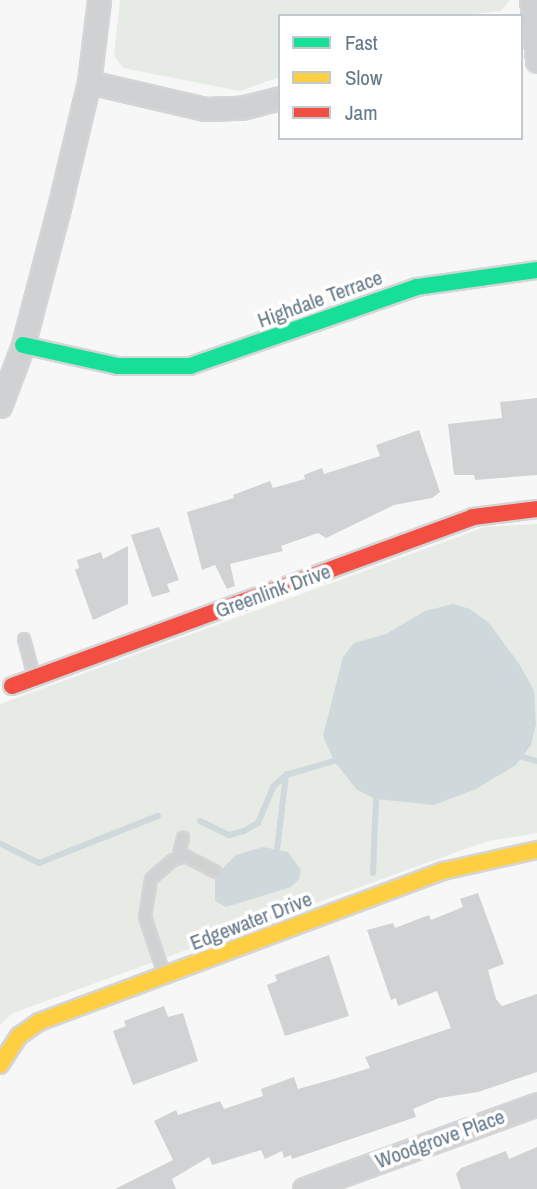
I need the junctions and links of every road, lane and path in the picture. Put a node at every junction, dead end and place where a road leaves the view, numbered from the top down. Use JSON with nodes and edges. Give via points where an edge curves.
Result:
{"nodes":[{"id":1,"x":99,"y":0,"type":"edge"},
{"id":2,"x":531,"y":0,"type":"edge"},
{"id":3,"x":531,"y":24,"type":"edge"},
{"id":4,"x":537,"y":61,"type":"edge"},
{"id":5,"x":89,"y":82,"type":"junction"},
{"id":6,"x":278,"y":99,"type":"edge"},
{"id":7,"x":537,"y":270,"type":"edge"},
{"id":8,"x":23,"y":345,"type":"junction"},
{"id":9,"x":0,"y":406,"type":"edge"},
{"id":10,"x":537,"y":509,"type":"edge"},
{"id":11,"x":24,"y":639,"type":"dead end"},
{"id":12,"x":35,"y":679,"type":"junction"},
{"id":13,"x":12,"y":686,"type":"dead end"},
{"id":14,"x":183,"y":838,"type":"dead end"},
{"id":15,"x":536,"y":853,"type":"edge"},
{"id":16,"x":178,"y":858,"type":"junction"},
{"id":17,"x":215,"y":871,"type":"dead end"},
{"id":18,"x":165,"y":976,"type":"junction"},
{"id":19,"x":0,"y":1065,"type":"edge"},
{"id":20,"x":537,"y":1104,"type":"edge"},
{"id":21,"x":304,"y":1189,"type":"edge"}],
"edges":[{"from":1,"to":5,"type":"street"},
{"from":2,"to":3,"type":"street"},
{"from":3,"to":4,"type":"street"},
{"from":5,"to":6,"type":"street","via":[[205,108],[241,108]]},
{"from":5,"to":8,"type":"street"},
{"from":7,"to":8,"type":"street","name":"Highdale Terrace","via":[[417,287],[206,362],[118,366]]},
{"from":8,"to":9,"type":"street"},
{"from":10,"to":12,"type":"street","name":"Greenlink Drive","via":[[474,517]]},
{"from":11,"to":12,"type":"lane"},
{"from":12,"to":13,"type":"street","name":"Greenlink Drive"},
{"from":14,"to":16,"type":"lane"},
{"from":15,"to":18,"type":"street","name":"Edgewater Drive","via":[[443,871]]},
{"from":16,"to":17,"type":"lane","via":[[192,857]]},
{"from":16,"to":18,"type":"lane","via":[[151,879],[145,902],[148,934]]},
{"from":18,"to":19,"type":"street","name":"Edgewater Drive","via":[[30,1027]]},
{"from":20,"to":21,"type":"street","name":"Woodgrove Place"}]}
